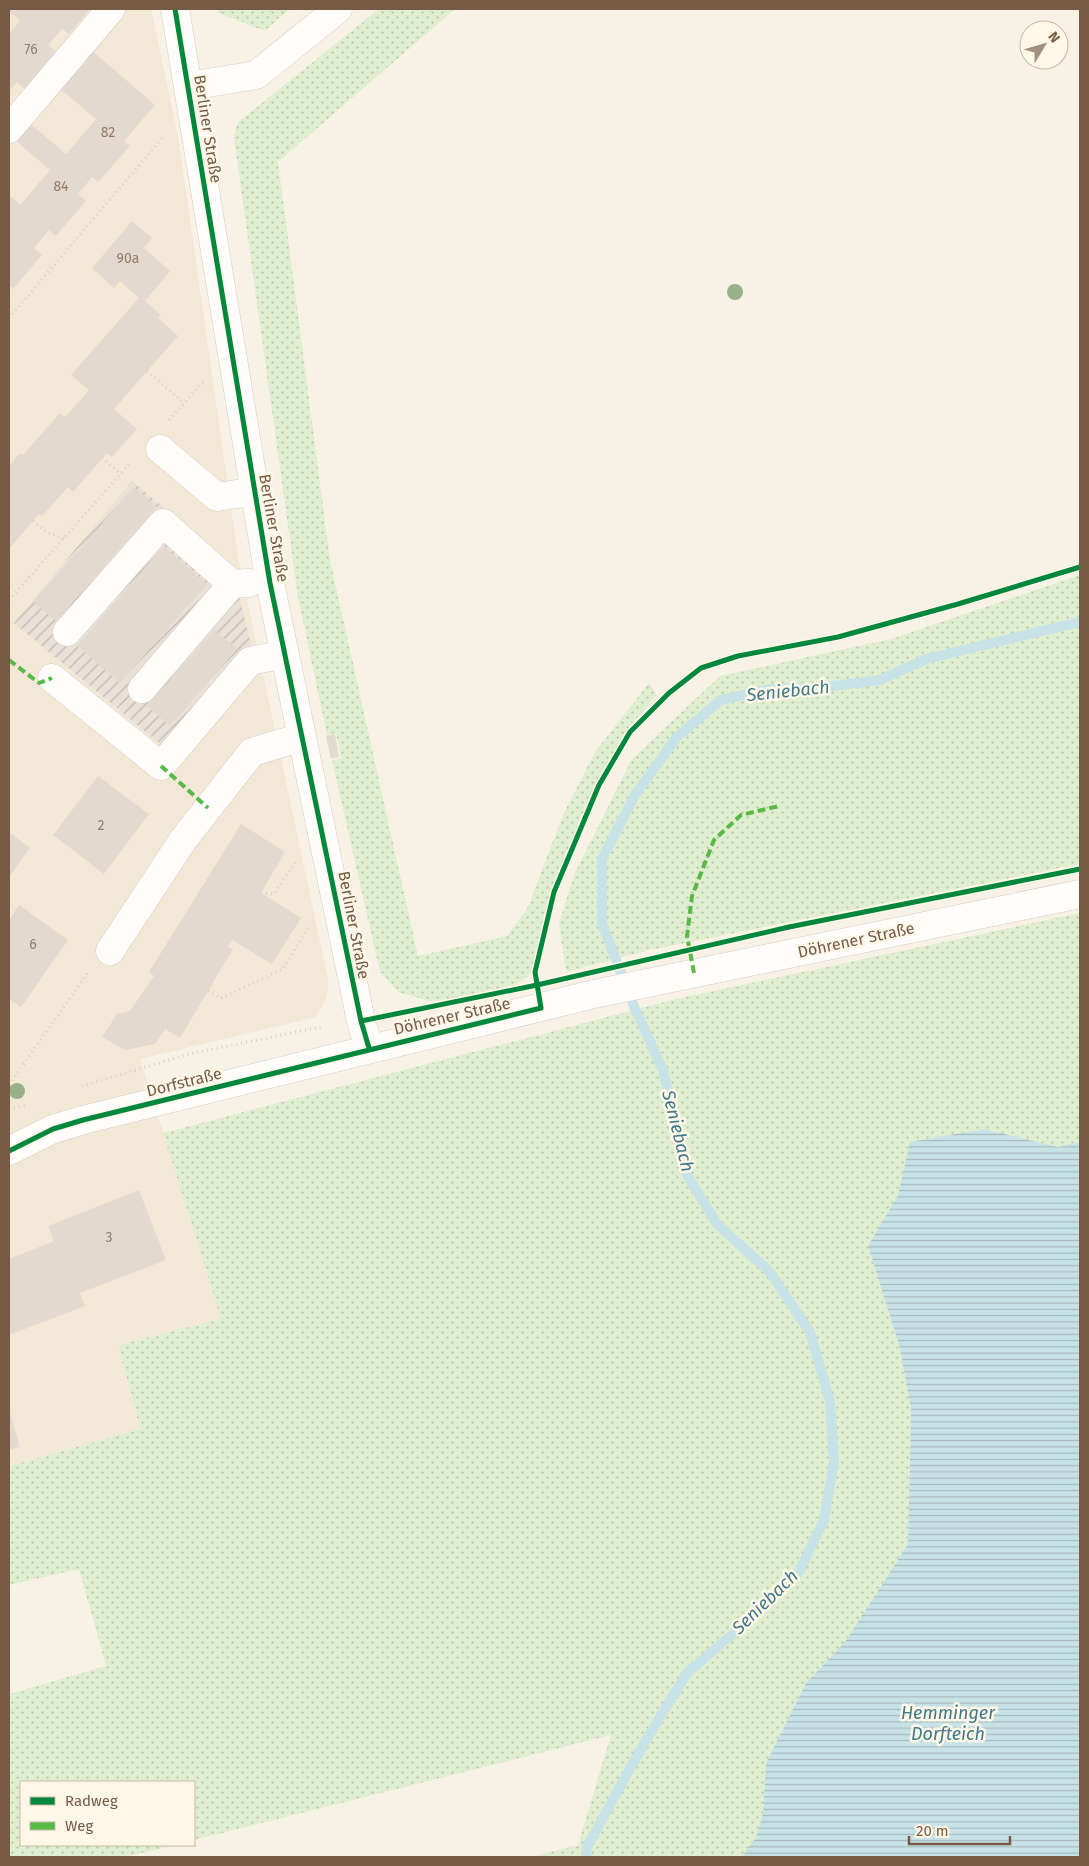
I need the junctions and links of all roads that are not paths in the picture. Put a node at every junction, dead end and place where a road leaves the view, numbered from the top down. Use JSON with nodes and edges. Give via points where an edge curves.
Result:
{"nodes":[{"id":1,"x":112,"y":9,"type":"edge"},
{"id":2,"x":175,"y":9,"type":"edge"},
{"id":3,"x":333,"y":11,"type":"edge"},
{"id":4,"x":191,"y":94,"type":"junction"},
{"id":5,"x":9,"y":129,"type":"edge"},
{"id":6,"x":163,"y":437,"type":"road end"},
{"id":7,"x":255,"y":491,"type":"junction"},
{"id":8,"x":270,"y":583,"type":"junction"},
{"id":9,"x":232,"y":584,"type":"junction"},
{"id":10,"x":67,"y":632,"type":"dead end"},
{"id":11,"x":285,"y":654,"type":"junction"},
{"id":12,"x":52,"y":678,"type":"dead end"},
{"id":13,"x":142,"y":689,"type":"dead end"},
{"id":14,"x":302,"y":737,"type":"junction"},
{"id":15,"x":1080,"y":894,"type":"edge"},
{"id":16,"x":110,"y":951,"type":"road end"},
{"id":17,"x":369,"y":1048,"type":"junction"},
{"id":18,"x":9,"y":1151,"type":"edge"}],
"edges":[{"from":1,"to":5,"type":"street"},
{"from":2,"to":4,"type":"street","name":"Berliner Straße"},
{"from":3,"to":4,"type":"street","via":[[256,75]]},
{"from":4,"to":7,"type":"street","name":"Berliner Straße"},
{"from":6,"to":7,"type":"street","via":[[218,497]]},
{"from":7,"to":8,"type":"street","name":"Berliner Straße"},
{"from":8,"to":9,"type":"street"},
{"from":8,"to":11,"type":"street","name":"Berliner Straße"},
{"from":9,"to":10,"type":"street","via":[[163,523]]},
{"from":9,"to":13,"type":"street"},
{"from":11,"to":12,"type":"street","via":[[250,662],[161,766]]},
{"from":11,"to":14,"type":"street","name":"Berliner Straße"},
{"from":14,"to":16,"type":"street","via":[[252,752],[183,840]]},
{"from":14,"to":17,"type":"street","name":"Berliner Straße"},
{"from":15,"to":17,"type":"street","name":"Döhrener Straße","via":[[644,983]]},
{"from":17,"to":18,"type":"street","name":"Dorfstraße","via":[[83,1120],[53,1129]]}]}
